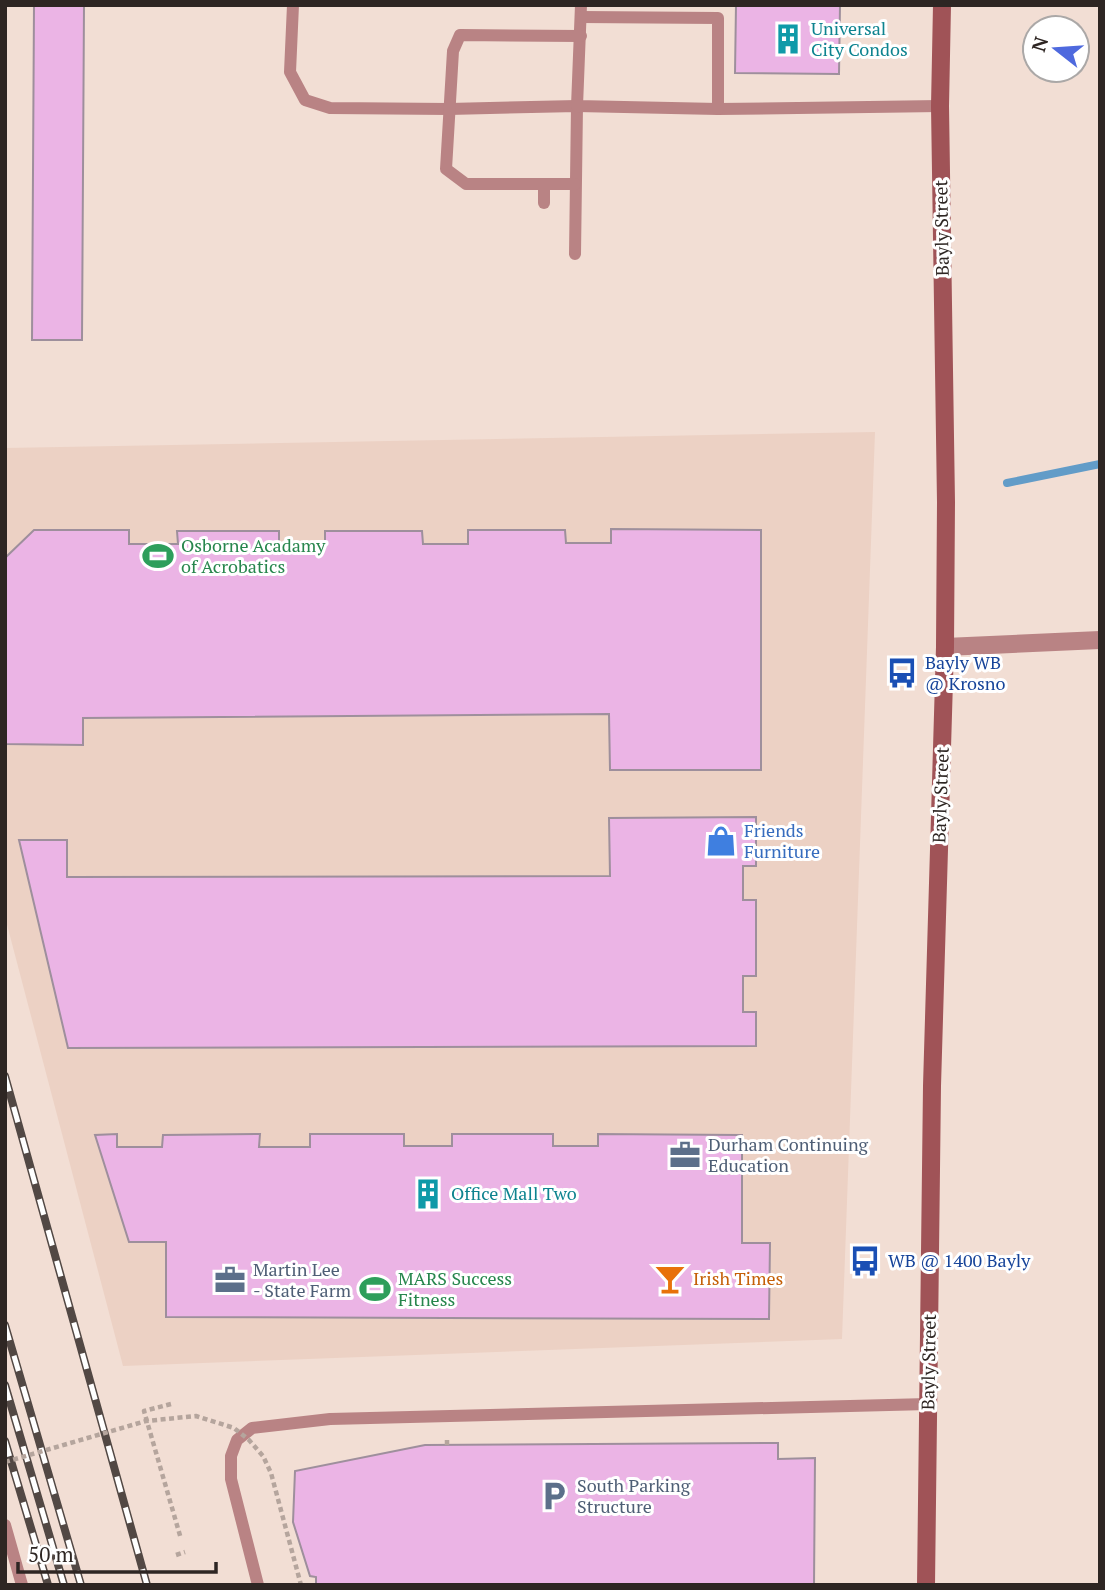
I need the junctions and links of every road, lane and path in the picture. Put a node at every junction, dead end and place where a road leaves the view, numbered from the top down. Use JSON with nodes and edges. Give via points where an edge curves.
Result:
{"nodes":[{"id":1,"x":293,"y":5,"type":"edge"},
{"id":2,"x":942,"y":5,"type":"edge"},
{"id":3,"x":581,"y":11,"type":"edge"},
{"id":4,"x":581,"y":36,"type":"junction"},
{"id":5,"x":577,"y":106,"type":"junction"},
{"id":6,"x":940,"y":106,"type":"junction"},
{"id":7,"x":449,"y":109,"type":"junction"},
{"id":8,"x":718,"y":109,"type":"junction"},
{"id":9,"x":544,"y":184,"type":"junction"},
{"id":10,"x":575,"y":184,"type":"junction"},
{"id":11,"x":544,"y":203,"type":"dead end"},
{"id":12,"x":575,"y":254,"type":"dead end"},
{"id":13,"x":1100,"y":640,"type":"edge"},
{"id":14,"x":945,"y":647,"type":"junction"},
{"id":15,"x":171,"y":1404,"type":"dead end"},
{"id":16,"x":928,"y":1404,"type":"junction"},
{"id":17,"x":146,"y":1421,"type":"junction"},
{"id":18,"x":5,"y":1462,"type":"edge"},
{"id":19,"x":5,"y":1525,"type":"edge"},
{"id":20,"x":181,"y":1539,"type":"dead end"},
{"id":21,"x":185,"y":1552,"type":"dead end"},
{"id":22,"x":176,"y":1555,"type":"dead end"},
{"id":23,"x":22,"y":1585,"type":"edge"},
{"id":24,"x":258,"y":1585,"type":"edge"},
{"id":25,"x":301,"y":1585,"type":"edge"},
{"id":26,"x":926,"y":1585,"type":"edge"}],
"edges":[{"from":1,"to":7,"type":"lane","via":[[290,72],[305,100],[330,108]]},
{"from":2,"to":6,"type":"main road","name":"Bayly Street"},
{"from":3,"to":4,"type":"lane"},
{"from":3,"to":8,"type":"lane","via":[[718,18]]},
{"from":4,"to":5,"type":"lane"},
{"from":4,"to":7,"type":"lane","via":[[460,35],[453,51]]},
{"from":5,"to":7,"type":"lane"},
{"from":5,"to":8,"type":"lane"},
{"from":5,"to":10,"type":"lane"},
{"from":6,"to":8,"type":"lane"},
{"from":6,"to":14,"type":"main road","name":"Bayly Street"},
{"from":7,"to":9,"type":"lane","via":[[446,169],[466,184]]},
{"from":9,"to":10,"type":"lane"},
{"from":9,"to":11,"type":"lane"},
{"from":10,"to":12,"type":"lane"},
{"from":13,"to":14,"type":"street"},
{"from":14,"to":16,"type":"main road","name":"Bayly Street"},
{"from":15,"to":17,"type":"path","bridge":true,"via":[[144,1411]]},
{"from":16,"to":24,"type":"lane","via":[[330,1419],[252,1428],[237,1440],[231,1479]]},
{"from":16,"to":26,"type":"main road","name":"Bayly Street"},
{"from":17,"to":18,"type":"path","bridge":true},
{"from":17,"to":20,"type":"path"},
{"from":17,"to":25,"type":"path","bridge":true,"via":[[197,1416],[234,1428],[249,1440],[271,1473]]},
{"from":19,"to":23,"type":"lane"},
{"from":21,"to":22,"type":"path"}]}
